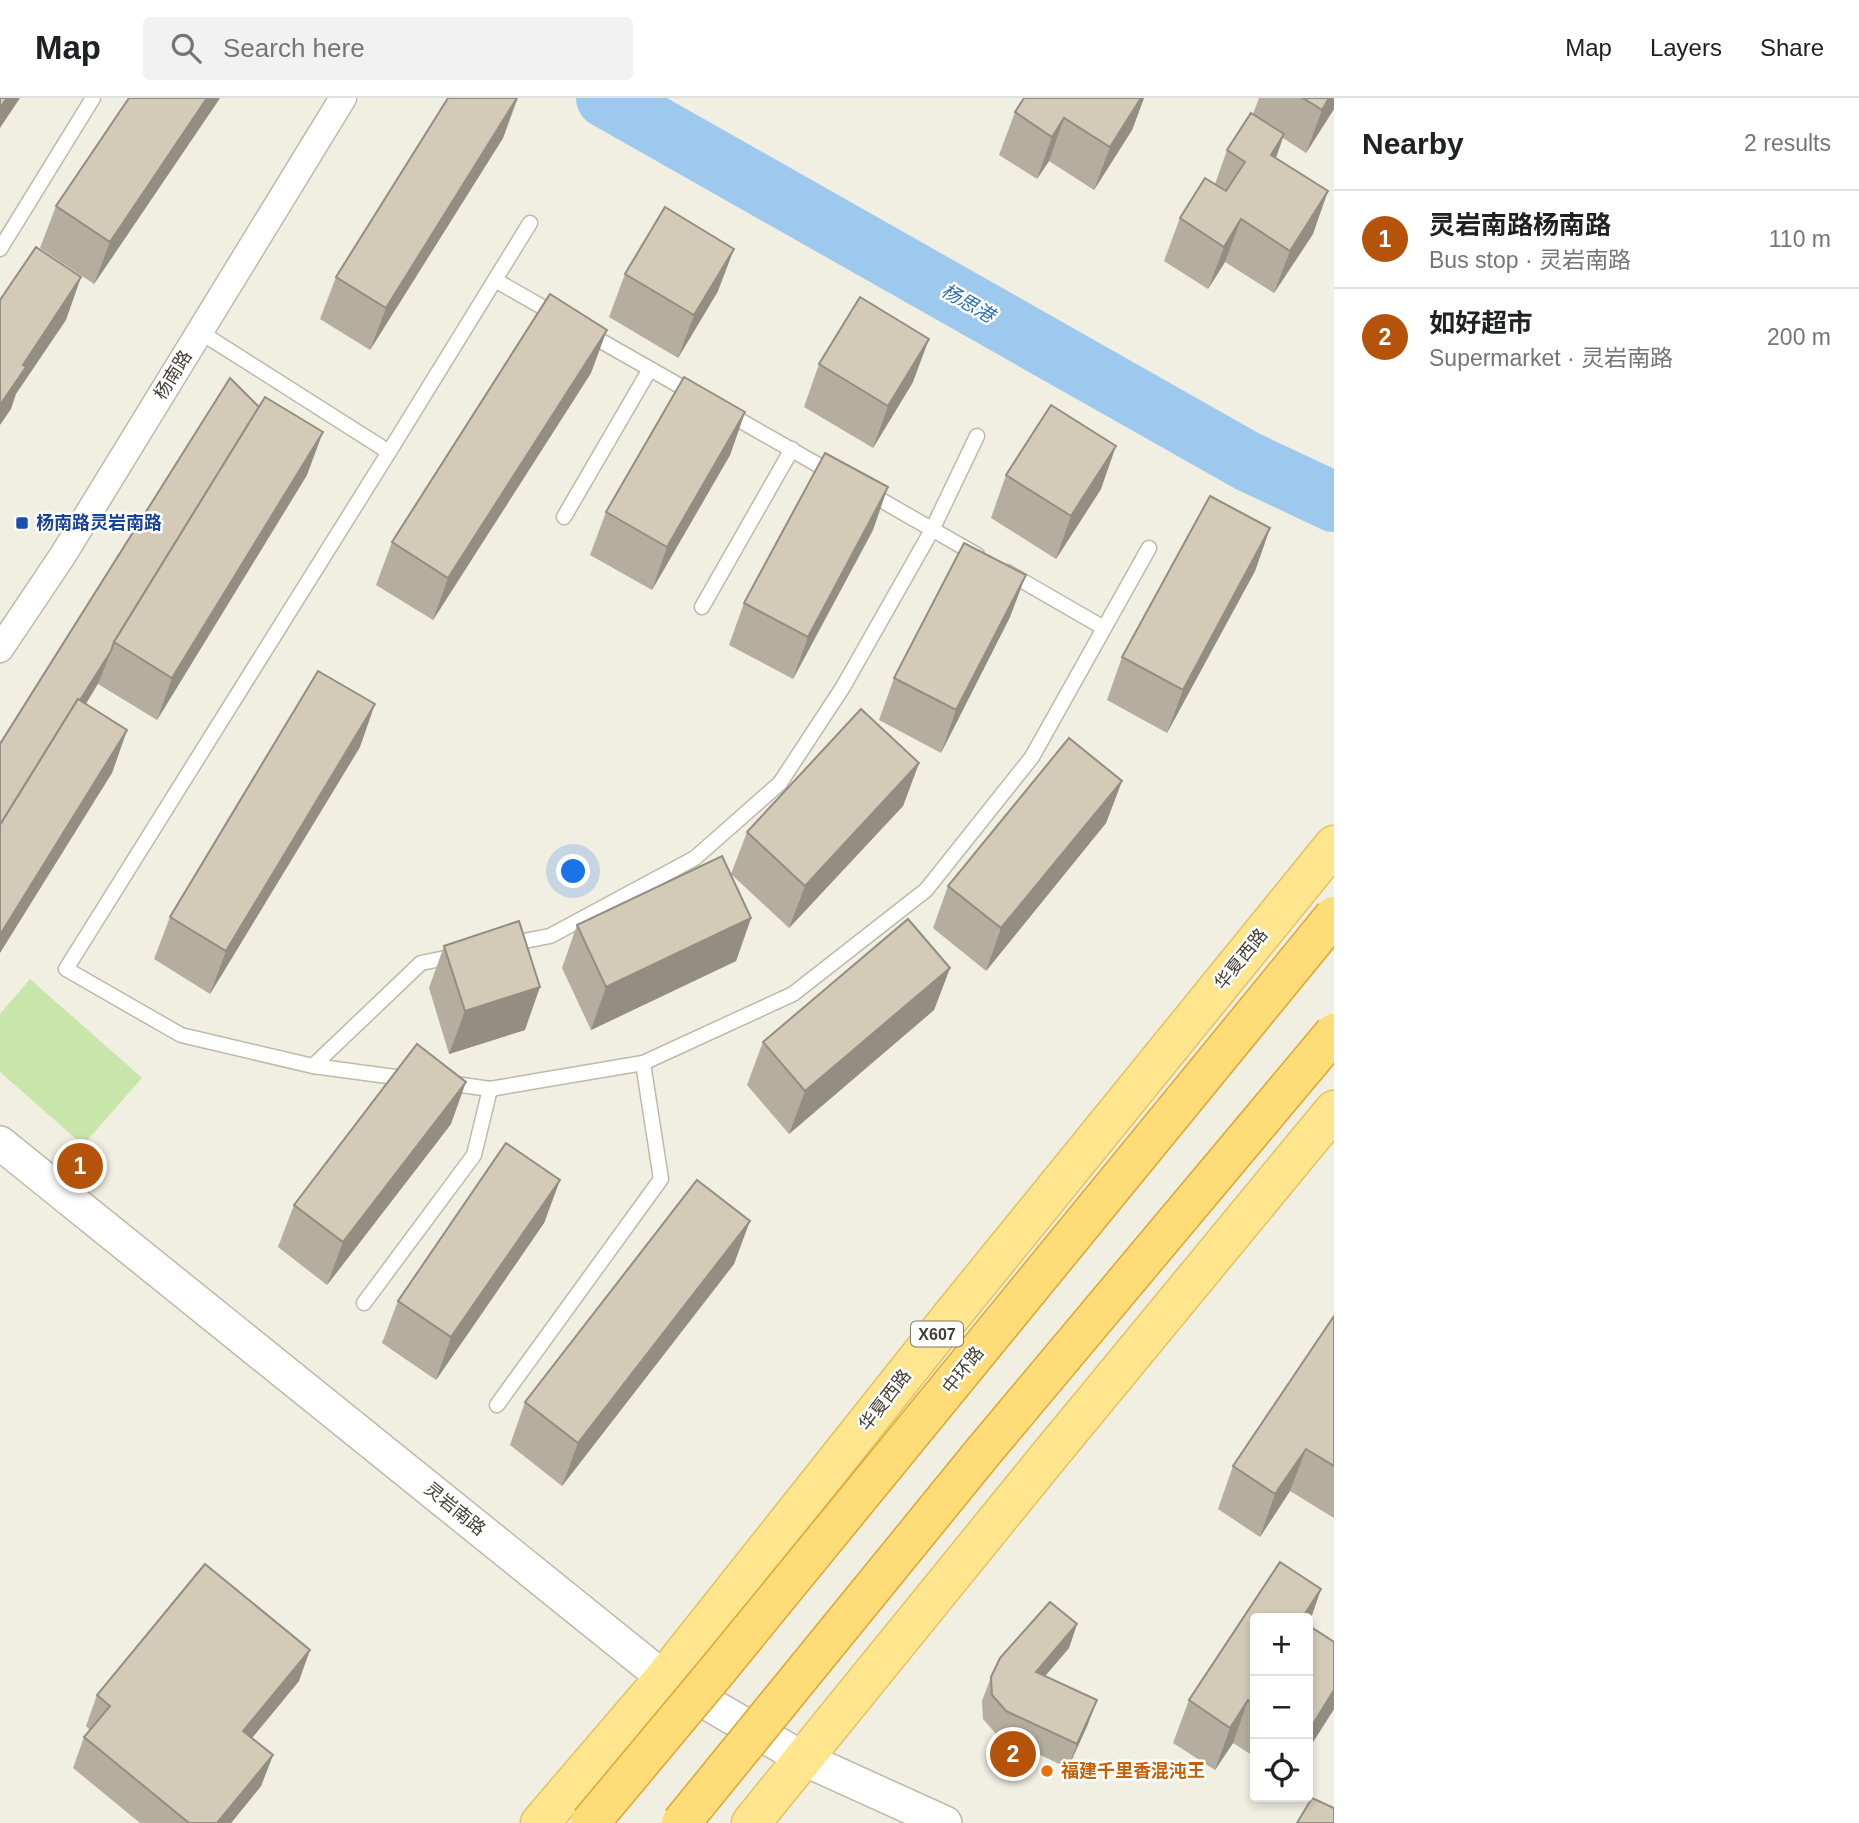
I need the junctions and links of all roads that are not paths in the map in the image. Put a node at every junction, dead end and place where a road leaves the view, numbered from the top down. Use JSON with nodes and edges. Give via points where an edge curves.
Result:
{"nodes":[{"id":1,"x":93,"y":98,"type":"edge"},
{"id":2,"x":343,"y":98,"type":"edge"},
{"id":3,"x":530,"y":223,"type":"dead end"},
{"id":4,"x":0,"y":248,"type":"edge"},
{"id":5,"x":495,"y":280,"type":"junction"},
{"id":6,"x":200,"y":332,"type":"junction"},
{"id":7,"x":650,"y":369,"type":"junction"},
{"id":8,"x":978,"y":436,"type":"dead end"},
{"id":9,"x":792,"y":449,"type":"junction"},
{"id":10,"x":390,"y":452,"type":"junction"},
{"id":11,"x":564,"y":517,"type":"dead end"},
{"id":12,"x":932,"y":530,"type":"junction"},
{"id":13,"x":1149,"y":548,"type":"dead end"},
{"id":14,"x":702,"y":607,"type":"dead end"},
{"id":15,"x":1104,"y":628,"type":"junction"},
{"id":16,"x":0,"y":649,"type":"edge"},
{"id":17,"x":1334,"y":845,"type":"edge"},
{"id":18,"x":1334,"y":916,"type":"edge"},
{"id":19,"x":498,"y":947,"type":"edge"},
{"id":20,"x":472,"y":952,"type":"edge"},
{"id":21,"x":1334,"y":1033,"type":"edge"},
{"id":22,"x":643,"y":1063,"type":"junction"},
{"id":23,"x":313,"y":1066,"type":"junction"},
{"id":24,"x":490,"y":1089,"type":"junction"},
{"id":25,"x":1334,"y":1110,"type":"edge"},
{"id":26,"x":0,"y":1143,"type":"edge"},
{"id":27,"x":364,"y":1303,"type":"dead end"},
{"id":28,"x":496,"y":1405,"type":"dead end"},
{"id":29,"x":664,"y":1678,"type":"junction"},
{"id":30,"x":804,"y":1759,"type":"junction"},
{"id":31,"x":540,"y":1823,"type":"edge"},
{"id":32,"x":590,"y":1823,"type":"edge"},
{"id":33,"x":681,"y":1823,"type":"edge"},
{"id":34,"x":751,"y":1823,"type":"edge"},
{"id":35,"x":945,"y":1823,"type":"edge"}],
"edges":[{"from":1,"to":4,"type":"lane"},
{"from":2,"to":6,"type":"street","name":"杨南路"},
{"from":3,"to":5,"type":"lane"},
{"from":5,"to":7,"type":"lane"},
{"from":5,"to":10,"type":"lane"},
{"from":6,"to":10,"type":"lane"},
{"from":6,"to":16,"type":"street","name":"杨南路"},
{"from":7,"to":9,"type":"lane"},
{"from":7,"to":11,"type":"lane"},
{"from":8,"to":12,"type":"lane"},
{"from":9,"to":12,"type":"lane"},
{"from":9,"to":14,"type":"lane"},
{"from":10,"to":23,"type":"lane","via":[[66,969],[181,1035]]},
{"from":12,"to":15,"type":"lane"},
{"from":12,"to":19,"type":"lane","via":[[843,687],[780,783],[695,858],[550,936]]},
{"from":13,"to":15,"type":"lane"},
{"from":15,"to":22,"type":"lane","via":[[1032,757],[926,890],[793,994]]},
{"from":17,"to":29,"type":"main road","name":"华夏西路","number":"X607"},
{"from":18,"to":32,"type":"highway","name":"中环路","bridge":true},
{"from":20,"to":23,"type":"lane","via":[[421,963]]},
{"from":21,"to":33,"type":"highway","bridge":true,"via":[[983,1452]]},
{"from":22,"to":24,"type":"lane"},
{"from":22,"to":28,"type":"lane","via":[[661,1179]]},
{"from":23,"to":24,"type":"lane"},
{"from":24,"to":27,"type":"lane","via":[[474,1155]]},
{"from":25,"to":30,"type":"main road"},
{"from":26,"to":29,"type":"street","name":"灵岩南路"},
{"from":29,"to":30,"type":"street","name":"灵岩南路"},
{"from":29,"to":31,"type":"main road","name":"华夏西路","number":"X607"},
{"from":30,"to":34,"type":"main road"},
{"from":30,"to":35,"type":"street","name":"灵岩南路"}]}
